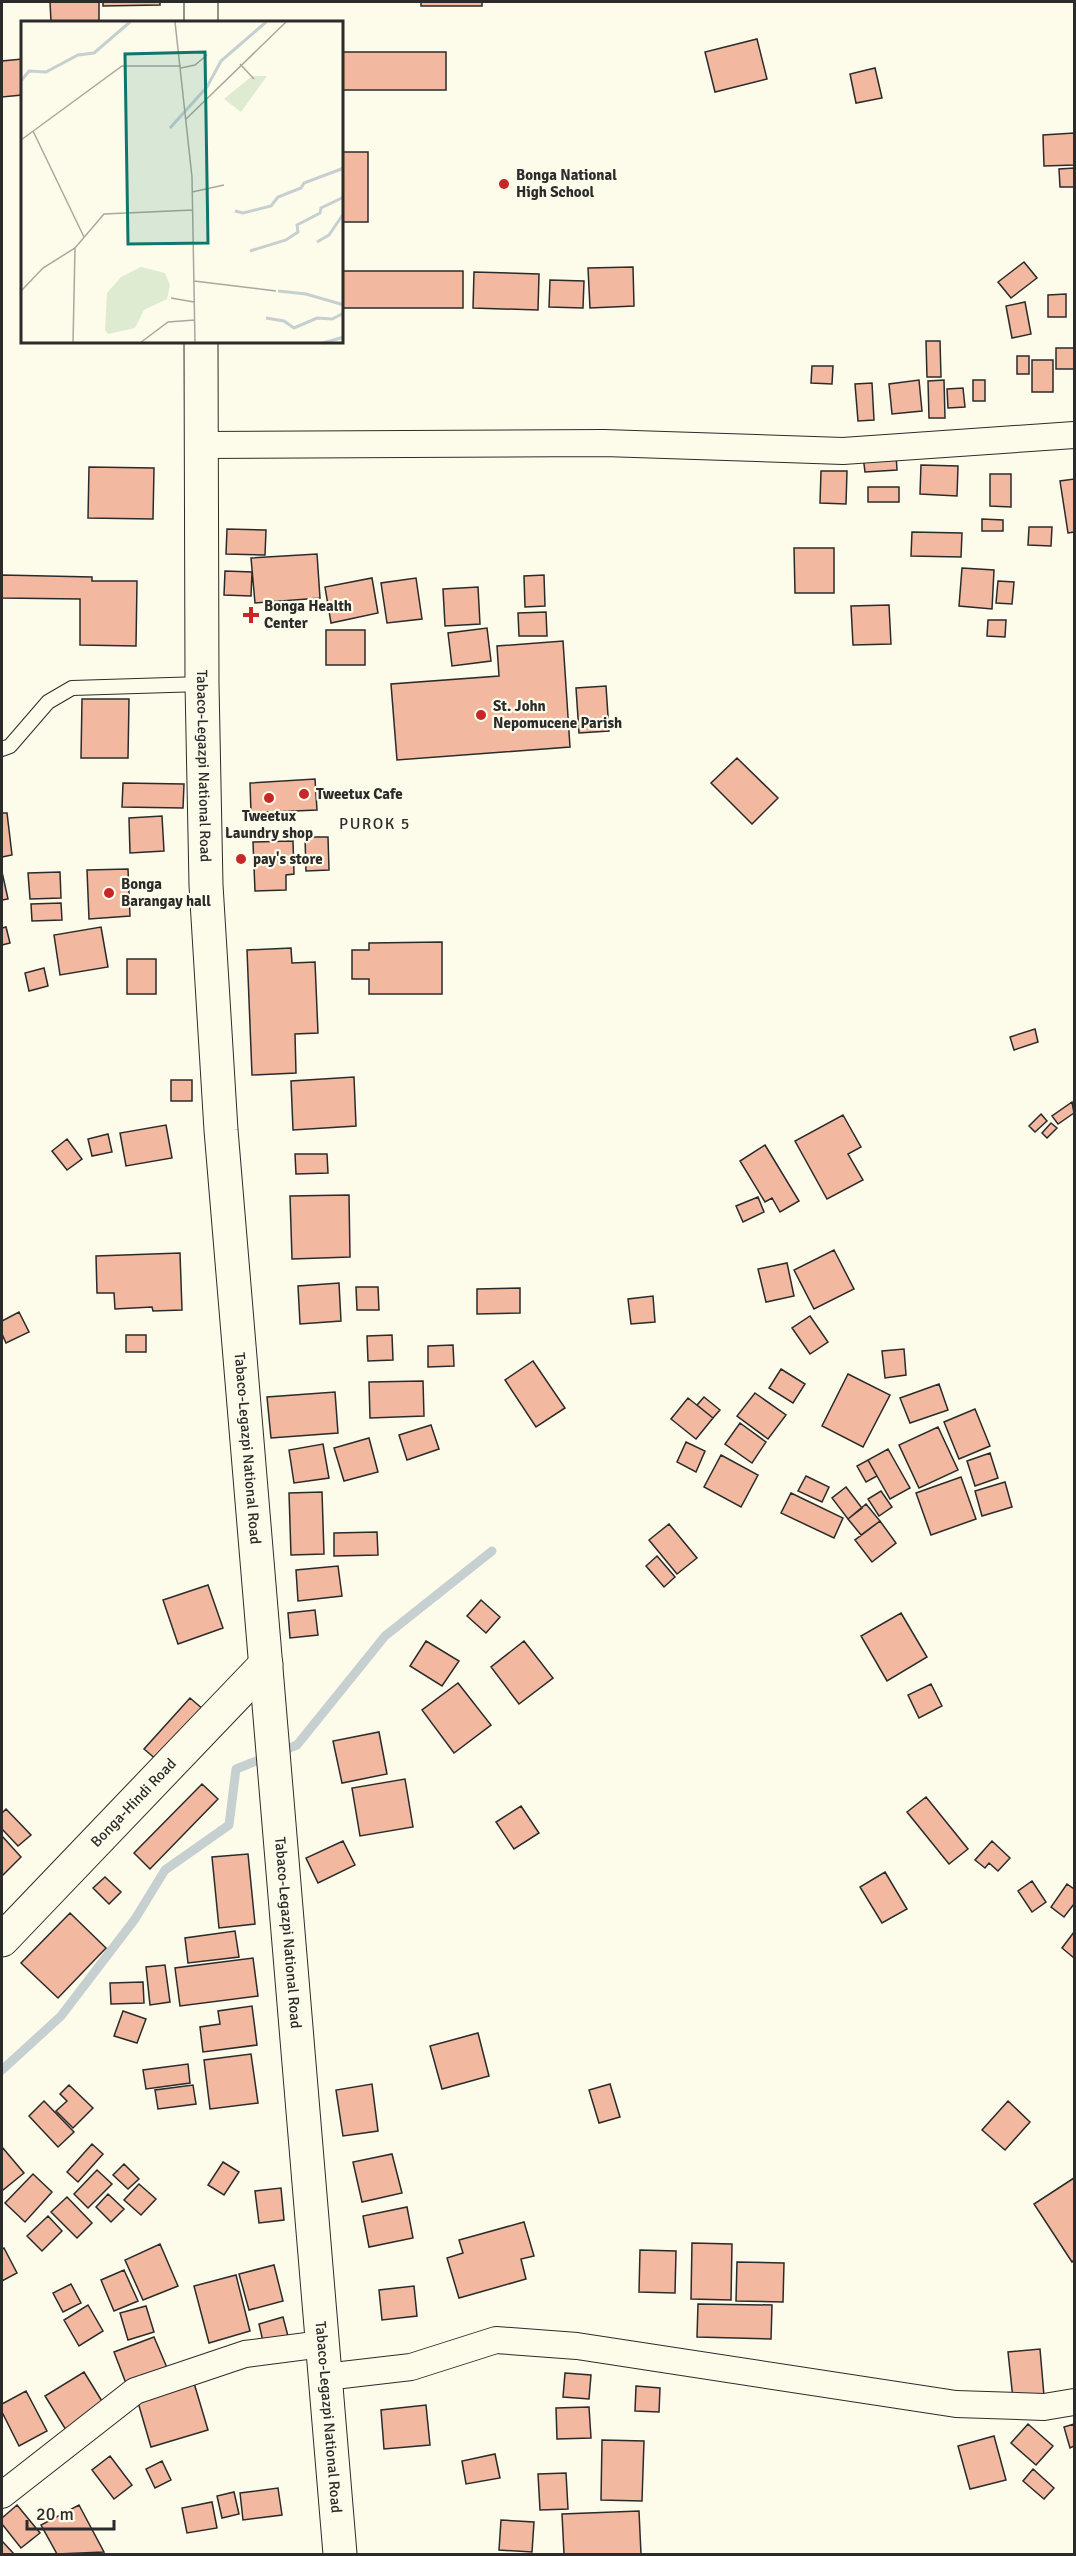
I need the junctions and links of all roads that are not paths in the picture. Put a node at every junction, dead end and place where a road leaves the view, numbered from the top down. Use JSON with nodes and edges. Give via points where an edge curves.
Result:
{"nodes":[{"id":1,"x":201,"y":2,"type":"edge"},
{"id":2,"x":201,"y":21,"type":"edge"},
{"id":3,"x":201,"y":344,"type":"edge"},
{"id":4,"x":1074,"y":435,"type":"edge"},
{"id":5,"x":201,"y":445,"type":"junction"},
{"id":6,"x":202,"y":684,"type":"junction"},
{"id":7,"x":2,"y":749,"type":"edge"},
{"id":8,"x":266,"y":1664,"type":"junction"},
{"id":9,"x":2,"y":1940,"type":"edge"},
{"id":10,"x":322,"y":2344,"type":"junction"},
{"id":11,"x":325,"y":2377,"type":"junction"},
{"id":12,"x":1074,"y":2402,"type":"edge"},
{"id":13,"x":2,"y":2496,"type":"edge"},
{"id":14,"x":340,"y":2554,"type":"edge"}],
"edges":[{"from":1,"to":2,"type":"main road"},
{"from":3,"to":5,"type":"main road","name":"Tabaco-Legazpi National Road"},
{"from":4,"to":5,"type":"street","via":[[843,451],[604,443]]},
{"from":5,"to":6,"type":"main road","name":"Tabaco-Legazpi National Road"},
{"from":6,"to":7,"type":"lane","via":[[72,688],[48,702],[10,746]]},
{"from":6,"to":8,"type":"main road","name":"Tabaco-Legazpi National Road","via":[[206,885],[221,1130]]},
{"from":8,"to":9,"type":"main road","name":"Bonga-Hindi Road"},
{"from":8,"to":10,"type":"main road","name":"Tabaco-Legazpi National Road"},
{"from":10,"to":11,"type":"main road","name":"Tabaco-Legazpi National Road"},
{"from":10,"to":13,"type":"street","via":[[245,2354],[135,2391]]},
{"from":11,"to":12,"type":"street","via":[[411,2367],[496,2340],[577,2346],[956,2404],[1044,2407]]},
{"from":11,"to":14,"type":"main road","name":"Tabaco-Legazpi National Road"}]}
